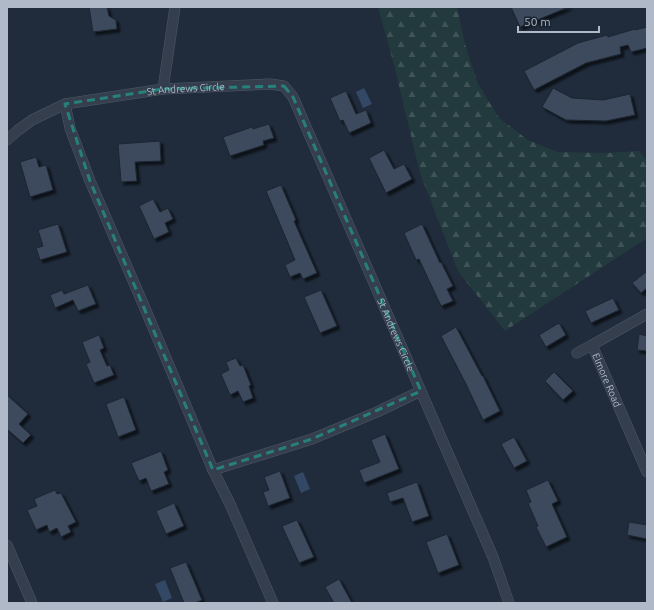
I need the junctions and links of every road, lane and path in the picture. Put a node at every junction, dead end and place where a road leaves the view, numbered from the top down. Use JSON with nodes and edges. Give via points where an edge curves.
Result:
{"nodes":[{"id":1,"x":175,"y":7,"type":"edge"},
{"id":2,"x":163,"y":89,"type":"junction"},
{"id":3,"x":65,"y":104,"type":"junction"},
{"id":4,"x":7,"y":140,"type":"edge"},
{"id":5,"x":647,"y":314,"type":"edge"},
{"id":6,"x":592,"y":345,"type":"junction"},
{"id":7,"x":577,"y":353,"type":"dead end"},
{"id":8,"x":421,"y":391,"type":"junction"},
{"id":9,"x":213,"y":470,"type":"junction"},
{"id":10,"x":647,"y":472,"type":"edge"},
{"id":11,"x":7,"y":545,"type":"edge"},
{"id":12,"x":32,"y":603,"type":"edge"},
{"id":13,"x":273,"y":603,"type":"edge"},
{"id":14,"x":509,"y":603,"type":"edge"}],
"edges":[{"from":1,"to":2,"type":"street"},
{"from":2,"to":3,"type":"street","name":"St Andrews Circle"},
{"from":2,"to":8,"type":"street","name":"St Andrews Circle","via":[[270,84],[284,86],[294,97]]},
{"from":3,"to":4,"type":"street","name":"St Andrews Circle","via":[[32,120]]},
{"from":3,"to":9,"type":"street","via":[[70,128],[90,181]]},
{"from":5,"to":6,"type":"street","name":"Elmore Road"},
{"from":6,"to":7,"type":"street"},
{"from":6,"to":10,"type":"street","name":"Elmore Road"},
{"from":8,"to":9,"type":"street","via":[[312,439]]},
{"from":8,"to":14,"type":"street","name":"St Andrews Circle","via":[[493,557]]},
{"from":9,"to":13,"type":"street"},
{"from":11,"to":12,"type":"street"}]}
